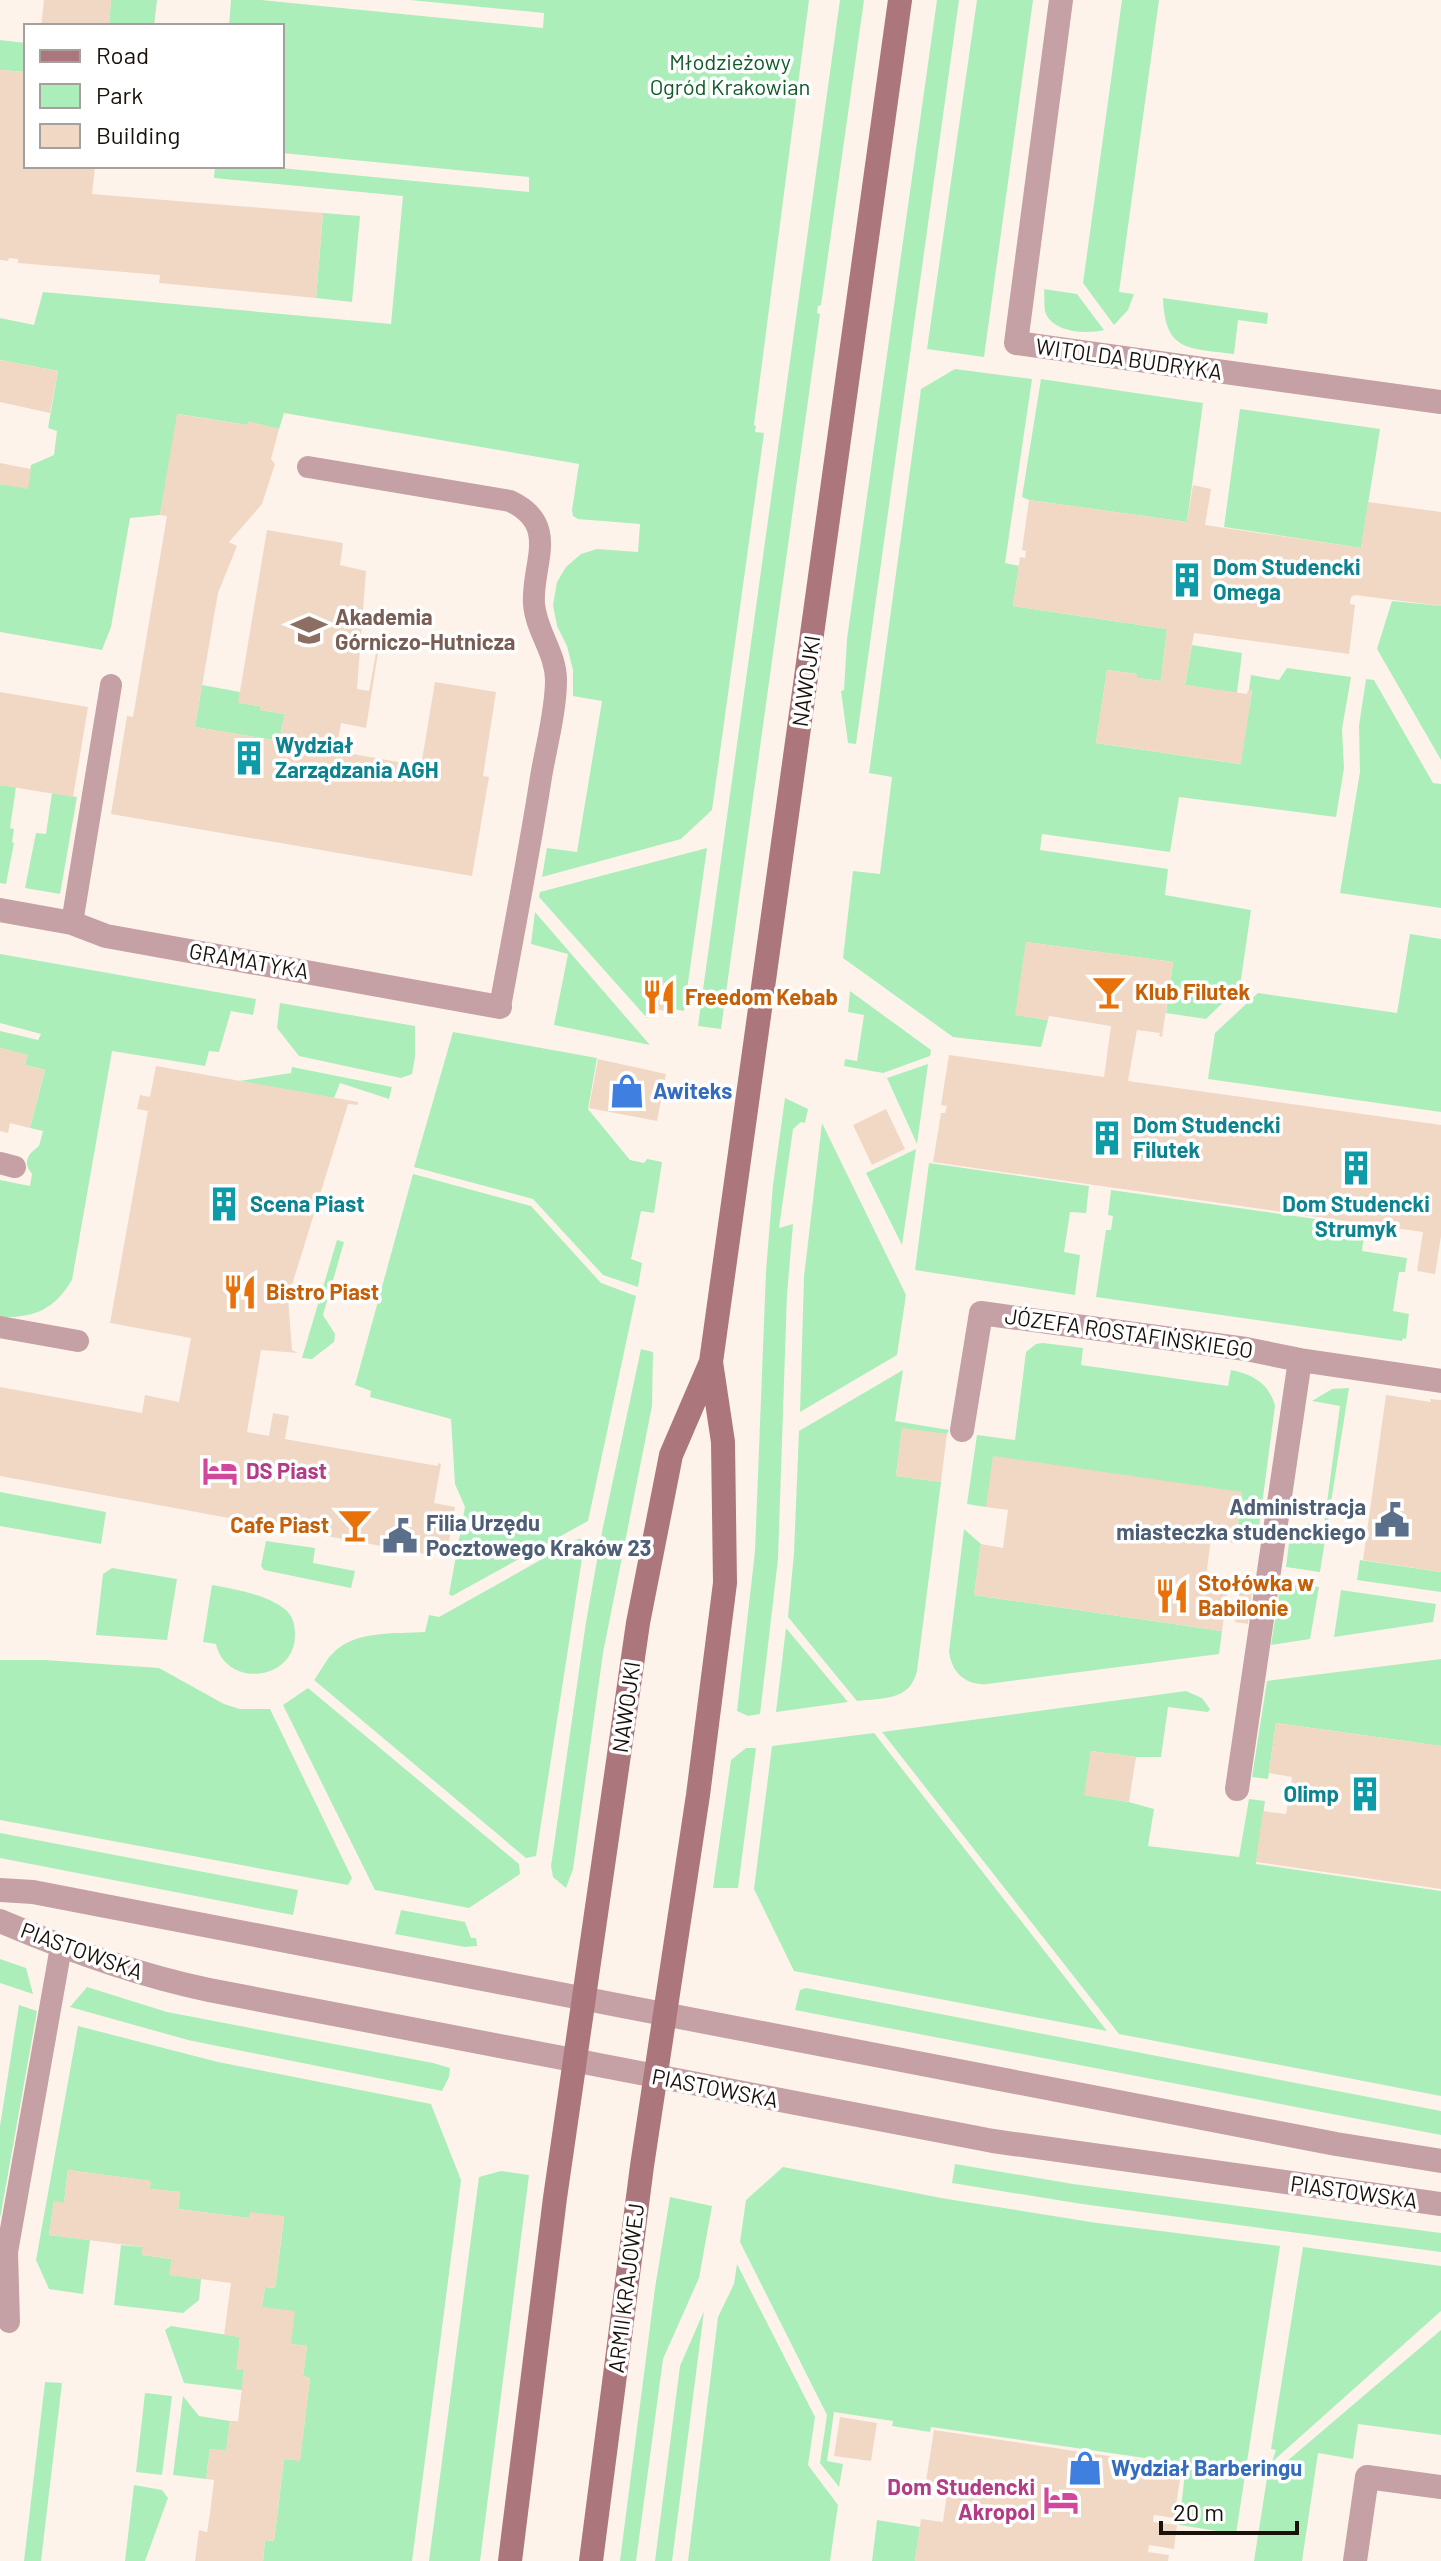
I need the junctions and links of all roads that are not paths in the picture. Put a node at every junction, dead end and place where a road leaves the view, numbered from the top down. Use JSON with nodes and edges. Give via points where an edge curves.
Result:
{"nodes":[{"id":1,"x":900,"y":0,"type":"edge"},
{"id":2,"x":1061,"y":0,"type":"edge"},
{"id":3,"x":1441,"y":402,"type":"edge"},
{"id":4,"x":308,"y":467,"type":"dead end"},
{"id":5,"x":111,"y":685,"type":"dead end"},
{"id":6,"x":0,"y":910,"type":"edge"},
{"id":7,"x":72,"y":923,"type":"junction"},
{"id":8,"x":500,"y":1007,"type":"joint"},
{"id":9,"x":0,"y":1327,"type":"edge"},
{"id":10,"x":78,"y":1341,"type":"dead end"},
{"id":11,"x":1300,"y":1360,"type":"junction"},
{"id":12,"x":711,"y":1362,"type":"junction"},
{"id":13,"x":1441,"y":1381,"type":"edge"},
{"id":14,"x":962,"y":1430,"type":"dead end"},
{"id":15,"x":1237,"y":1789,"type":"dead end"},
{"id":16,"x":0,"y":1890,"type":"edge"},
{"id":17,"x":0,"y":1921,"type":"edge"},
{"id":18,"x":61,"y":1947,"type":"junction"},
{"id":19,"x":584,"y":2000,"type":"junction"},
{"id":20,"x":665,"y":2015,"type":"junction"},
{"id":21,"x":575,"y":2061,"type":"junction"},
{"id":22,"x":656,"y":2077,"type":"junction"},
{"id":23,"x":1441,"y":2161,"type":"edge"},
{"id":24,"x":1441,"y":2204,"type":"edge"},
{"id":25,"x":9,"y":2322,"type":"dead end"},
{"id":26,"x":1441,"y":2487,"type":"edge"},
{"id":27,"x":510,"y":2561,"type":"edge"},
{"id":28,"x":591,"y":2561,"type":"edge"},
{"id":29,"x":1355,"y":2561,"type":"edge"}],
"edges":[{"from":1,"to":12,"type":"main road","name":"NAWOJKI"},
{"from":2,"to":3,"type":"street","name":"WITOLDA BUDRYKA","via":[[1016,343]]},
{"from":4,"to":8,"type":"lane","via":[[510,501],[529,515],[540,534],[534,603],[556,680]]},
{"from":5,"to":7,"type":"lane"},
{"from":6,"to":7,"type":"street","name":"GRAMATYKA"},
{"from":7,"to":8,"type":"street","name":"GRAMATYKA","via":[[106,936]]},
{"from":9,"to":10,"type":"lane"},
{"from":11,"to":13,"type":"street","name":"JÓZEFA ROSTAFIŃSKIEGO"},
{"from":11,"to":14,"type":"street","name":"JÓZEFA ROSTAFIŃSKIEGO","via":[[981,1313]]},
{"from":11,"to":15,"type":"street"},
{"from":12,"to":19,"type":"main road","name":"NAWOJKI","via":[[671,1455],[646,1579]]},
{"from":12,"to":20,"type":"main road","name":"NAWOJKI","via":[[723,1442],[725,1583]]},
{"from":16,"to":19,"type":"street","name":"PIASTOWSKA"},
{"from":17,"to":18,"type":"street","name":"PIASTOWSKA"},
{"from":18,"to":21,"type":"street","name":"PIASTOWSKA","via":[[171,1982]]},
{"from":18,"to":25,"type":"lane","via":[[7,2252]]},
{"from":19,"to":20,"type":"street","name":"PIASTOWSKA"},
{"from":19,"to":21,"type":"main road","name":"NAWOJKI"},
{"from":20,"to":22,"type":"main road","name":"ARMII KRAJOWEJ"},
{"from":20,"to":23,"type":"street","name":"PIASTOWSKA"},
{"from":21,"to":22,"type":"street","name":"PIASTOWSKA"},
{"from":21,"to":27,"type":"main road"},
{"from":22,"to":24,"type":"street","name":"PIASTOWSKA","via":[[1046,2150]]},
{"from":22,"to":28,"type":"main road","name":"ARMII KRAJOWEJ"},
{"from":26,"to":29,"type":"street","via":[[1367,2477]]}]}
